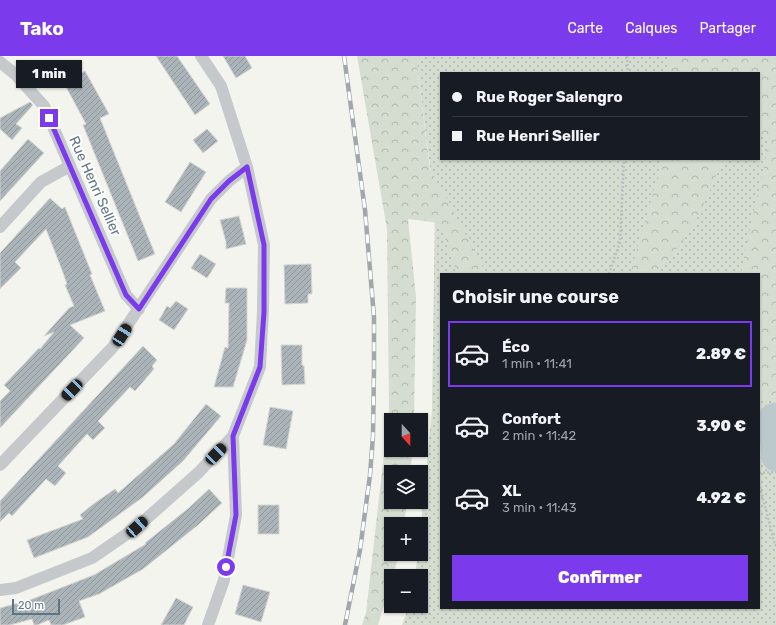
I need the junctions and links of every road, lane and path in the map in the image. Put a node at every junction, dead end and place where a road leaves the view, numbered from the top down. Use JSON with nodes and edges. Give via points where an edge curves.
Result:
{"nodes":[{"id":1,"x":201,"y":56,"type":"edge"},
{"id":2,"x":627,"y":56,"type":"edge"},
{"id":3,"x":0,"y":62,"type":"edge"},
{"id":4,"x":628,"y":72,"type":"edge"},
{"id":5,"x":624,"y":160,"type":"edge"},
{"id":6,"x":70,"y":166,"type":"junction"},
{"id":7,"x":247,"y":167,"type":"junction"},
{"id":8,"x":0,"y":227,"type":"edge"},
{"id":9,"x":609,"y":273,"type":"edge"},
{"id":10,"x":139,"y":309,"type":"junction"},
{"id":11,"x":233,"y":436,"type":"junction"},
{"id":12,"x":0,"y":465,"type":"edge"},
{"id":13,"x":776,"y":472,"type":"edge"},
{"id":14,"x":760,"y":473,"type":"edge"},
{"id":15,"x":760,"y":487,"type":"edge"},
{"id":16,"x":775,"y":545,"type":"edge"},
{"id":17,"x":0,"y":590,"type":"edge"},
{"id":18,"x":208,"y":625,"type":"edge"}],
"edges":[{"from":1,"to":7,"type":"street","via":[[221,86]]},
{"from":2,"to":4,"type":"path"},
{"from":3,"to":6,"type":"street","name":"Rue Henri Sellier","via":[[44,106]]},
{"from":5,"to":9,"type":"path","via":[[620,242]]},
{"from":6,"to":8,"type":"street","via":[[41,182]]},
{"from":6,"to":10,"type":"street","name":"Rue Henri Sellier","via":[[126,295]]},
{"from":7,"to":10,"type":"street","via":[[211,199]]},
{"from":7,"to":11,"type":"street","via":[[264,245],[264,312],[260,367]]},
{"from":10,"to":12,"type":"street","via":[[113,347]]},
{"from":11,"to":17,"type":"street","via":[[198,472],[137,527],[92,558],[16,588]]},
{"from":11,"to":18,"type":"street","via":[[236,515],[224,580]]},
{"from":13,"to":14,"type":"path"},
{"from":15,"to":16,"type":"path"}]}
